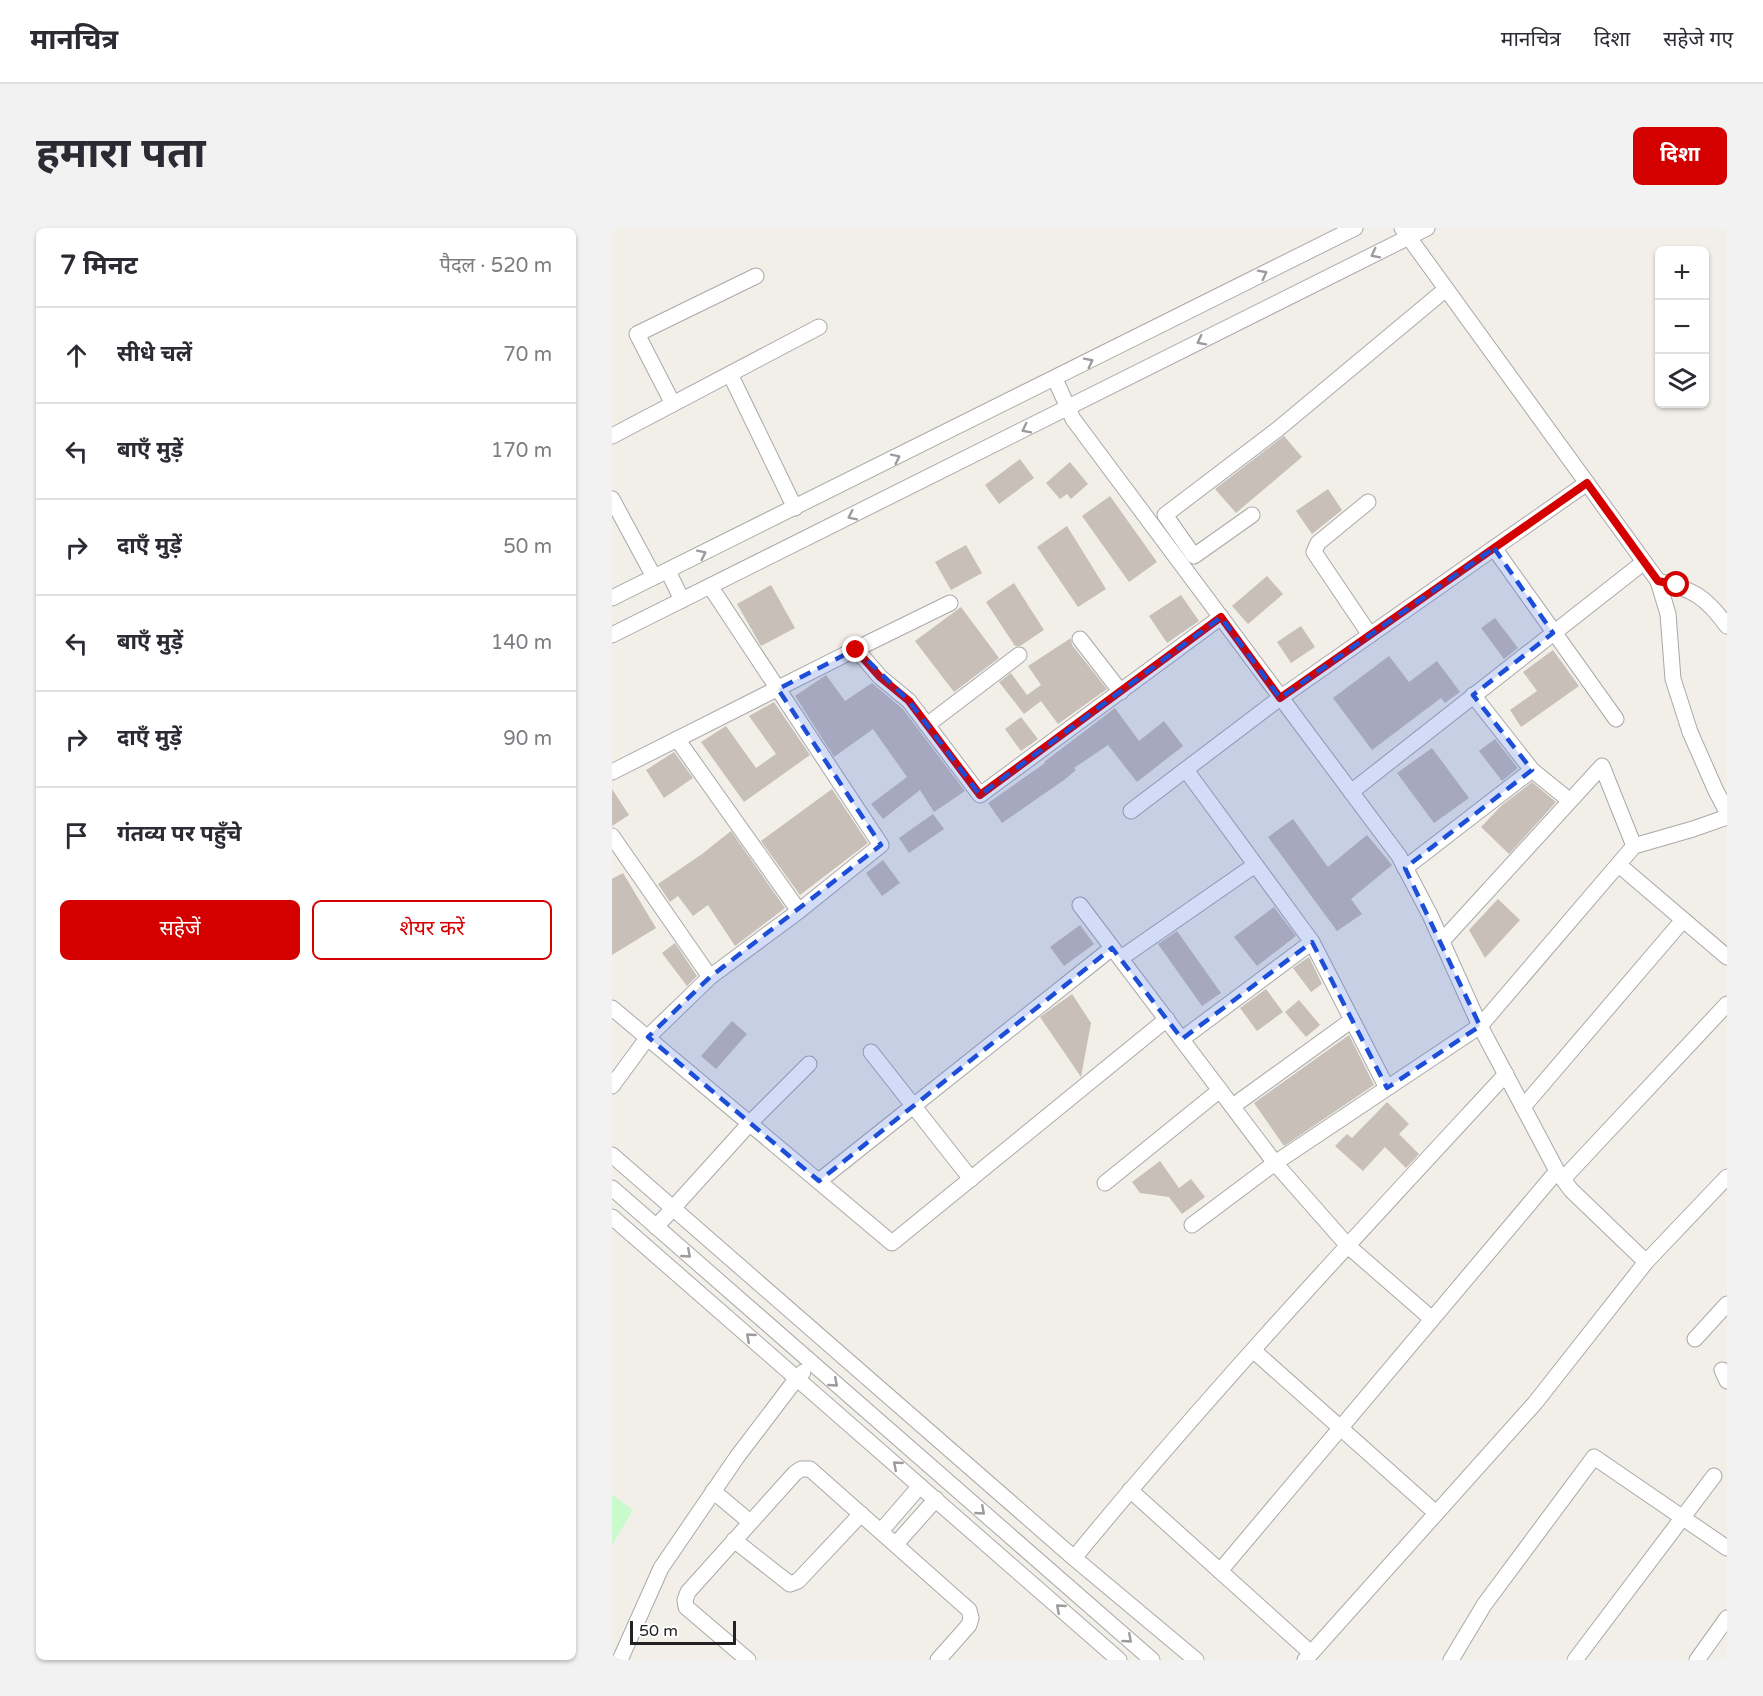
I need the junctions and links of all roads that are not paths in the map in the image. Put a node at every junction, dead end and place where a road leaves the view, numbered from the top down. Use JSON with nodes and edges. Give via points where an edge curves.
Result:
{"nodes":[{"id":1,"x":1355,"y":228,"type":"edge"},
{"id":2,"x":1427,"y":228,"type":"edge"},
{"id":3,"x":1405,"y":233,"type":"edge"},
{"id":4,"x":756,"y":276,"type":"dead end"},
{"id":5,"x":1446,"y":289,"type":"junction"},
{"id":6,"x":819,"y":327,"type":"dead end"},
{"id":7,"x":730,"y":374,"type":"junction"},
{"id":8,"x":1054,"y":379,"type":"junction"},
{"id":9,"x":673,"y":404,"type":"junction"},
{"id":10,"x":1067,"y":408,"type":"junction"},
{"id":11,"x":612,"y":436,"type":"edge"},
{"id":12,"x":1587,"y":483,"type":"junction"},
{"id":13,"x":612,"y":499,"type":"edge"},
{"id":14,"x":1368,"y":502,"type":"dead end"},
{"id":15,"x":795,"y":508,"type":"junction"},
{"id":16,"x":1252,"y":515,"type":"dead end"},
{"id":17,"x":1494,"y":548,"type":"junction"},
{"id":18,"x":1188,"y":561,"type":"junction"},
{"id":19,"x":1644,"y":562,"type":"junction"},
{"id":20,"x":661,"y":574,"type":"junction"},
{"id":21,"x":1658,"y":581,"type":"junction"},
{"id":22,"x":710,"y":586,"type":"junction"},
{"id":23,"x":612,"y":598,"type":"edge"},
{"id":24,"x":682,"y":600,"type":"junction"},
{"id":25,"x":950,"y":603,"type":"dead end"},
{"id":26,"x":1221,"y":617,"type":"junction"},
{"id":27,"x":1727,"y":626,"type":"edge"},
{"id":28,"x":1553,"y":633,"type":"junction"},
{"id":29,"x":1370,"y":634,"type":"junction"},
{"id":30,"x":612,"y":635,"type":"edge"},
{"id":31,"x":1080,"y":639,"type":"dead end"},
{"id":32,"x":856,"y":650,"type":"junction"},
{"id":33,"x":1019,"y":655,"type":"dead end"},
{"id":34,"x":778,"y":689,"type":"junction"},
{"id":35,"x":1121,"y":692,"type":"junction"},
{"id":36,"x":1473,"y":694,"type":"junction"},
{"id":37,"x":1280,"y":698,"type":"junction"},
{"id":38,"x":1616,"y":718,"type":"dead end"},
{"id":39,"x":927,"y":724,"type":"junction"},
{"id":40,"x":677,"y":739,"type":"junction"},
{"id":41,"x":1186,"y":770,"type":"junction"},
{"id":42,"x":1532,"y":770,"type":"junction"},
{"id":43,"x":612,"y":772,"type":"edge"},
{"id":44,"x":1351,"y":792,"type":"junction"},
{"id":45,"x":1569,"y":800,"type":"junction"},
{"id":46,"x":1131,"y":811,"type":"dead end"},
{"id":47,"x":1727,"y":812,"type":"edge"},
{"id":48,"x":1727,"y":817,"type":"edge"},
{"id":49,"x":612,"y":836,"type":"edge"},
{"id":50,"x":1634,"y":846,"type":"junction"},
{"id":51,"x":1255,"y":865,"type":"junction"},
{"id":52,"x":1619,"y":865,"type":"junction"},
{"id":53,"x":1405,"y":868,"type":"junction"},
{"id":54,"x":1080,"y":905,"type":"dead end"},
{"id":55,"x":799,"y":911,"type":"junction"},
{"id":56,"x":1683,"y":920,"type":"junction"},
{"id":57,"x":1442,"y":941,"type":"junction"},
{"id":58,"x":1312,"y":942,"type":"junction"},
{"id":59,"x":1117,"y":953,"type":"junction"},
{"id":60,"x":1727,"y":957,"type":"edge"},
{"id":61,"x":710,"y":977,"type":"junction"},
{"id":62,"x":1727,"y":1004,"type":"edge"},
{"id":63,"x":612,"y":1008,"type":"edge"},
{"id":64,"x":1167,"y":1019,"type":"junction"},
{"id":65,"x":1352,"y":1020,"type":"junction"},
{"id":66,"x":1480,"y":1026,"type":"junction"},
{"id":67,"x":648,"y":1037,"type":"junction"},
{"id":68,"x":1182,"y":1039,"type":"junction"},
{"id":69,"x":871,"y":1052,"type":"dead end"},
{"id":70,"x":809,"y":1064,"type":"dead end"},
{"id":71,"x":1506,"y":1074,"type":"junction"},
{"id":72,"x":612,"y":1086,"type":"edge"},
{"id":73,"x":1387,"y":1088,"type":"junction"},
{"id":74,"x":1220,"y":1090,"type":"junction"},
{"id":75,"x":913,"y":1106,"type":"junction"},
{"id":76,"x":1233,"y":1106,"type":"junction"},
{"id":77,"x":1523,"y":1107,"type":"junction"},
{"id":78,"x":750,"y":1123,"type":"junction"},
{"id":79,"x":612,"y":1155,"type":"edge"},
{"id":80,"x":1275,"y":1163,"type":"junction"},
{"id":81,"x":1560,"y":1175,"type":"junction"},
{"id":82,"x":1727,"y":1177,"type":"edge"},
{"id":83,"x":971,"y":1179,"type":"junction"},
{"id":84,"x":819,"y":1181,"type":"junction"},
{"id":85,"x":1105,"y":1183,"type":"dead end"},
{"id":86,"x":612,"y":1188,"type":"edge"},
{"id":87,"x":673,"y":1209,"type":"junction"},
{"id":88,"x":612,"y":1216,"type":"edge"},
{"id":89,"x":1192,"y":1225,"type":"dead end"},
{"id":90,"x":656,"y":1227,"type":"junction"},
{"id":91,"x":1348,"y":1246,"type":"junction"},
{"id":92,"x":1646,"y":1262,"type":"junction"},
{"id":93,"x":1727,"y":1304,"type":"edge"},
{"id":94,"x":1432,"y":1320,"type":"junction"},
{"id":95,"x":1695,"y":1339,"type":"dead end"},
{"id":96,"x":1254,"y":1351,"type":"junction"},
{"id":97,"x":812,"y":1364,"type":"junction"},
{"id":98,"x":797,"y":1378,"type":"junction"},
{"id":99,"x":1341,"y":1428,"type":"junction"},
{"id":100,"x":1714,"y":1476,"type":"dead end"},
{"id":101,"x":920,"y":1486,"type":"junction"},
{"id":102,"x":1130,"y":1490,"type":"junction"},
{"id":103,"x":713,"y":1491,"type":"junction"},
{"id":104,"x":936,"y":1499,"type":"junction"},
{"id":105,"x":1436,"y":1513,"type":"junction"},
{"id":106,"x":861,"y":1514,"type":"junction"},
{"id":107,"x":1681,"y":1518,"type":"junction"},
{"id":108,"x":750,"y":1522,"type":"junction"},
{"id":109,"x":881,"y":1531,"type":"junction"},
{"id":110,"x":734,"y":1540,"type":"junction"},
{"id":111,"x":897,"y":1544,"type":"junction"},
{"id":112,"x":1727,"y":1548,"type":"edge"},
{"id":113,"x":1074,"y":1558,"type":"junction"},
{"id":114,"x":1220,"y":1571,"type":"junction"},
{"id":115,"x":1727,"y":1618,"type":"edge"},
{"id":116,"x":1308,"y":1657,"type":"edge"},
{"id":117,"x":620,"y":1660,"type":"edge"},
{"id":118,"x":748,"y":1660,"type":"edge"},
{"id":119,"x":938,"y":1660,"type":"edge"},
{"id":120,"x":1119,"y":1660,"type":"edge"},
{"id":121,"x":1152,"y":1660,"type":"edge"},
{"id":122,"x":1196,"y":1660,"type":"edge"},
{"id":123,"x":1451,"y":1660,"type":"edge"},
{"id":124,"x":1575,"y":1660,"type":"edge"},
{"id":125,"x":1697,"y":1660,"type":"edge"}],
"edges":[{"from":8,"to":1,"type":"street","one_way":true},
{"from":2,"to":3,"type":"street"},
{"from":3,"to":5,"type":"street"},
{"from":3,"to":10,"type":"street","one_way":true},
{"from":4,"to":9,"type":"street","via":[[637,334]]},
{"from":5,"to":12,"type":"street"},
{"from":5,"to":18,"type":"street","via":[[1278,429],[1165,515]]},
{"from":6,"to":7,"type":"street"},
{"from":7,"to":9,"type":"street"},
{"from":7,"to":15,"type":"street"},
{"from":8,"to":10,"type":"street"},
{"from":15,"to":8,"type":"street","one_way":true},
{"from":9,"to":11,"type":"street"},
{"from":10,"to":18,"type":"street"},
{"from":10,"to":22,"type":"street","one_way":true},
{"from":12,"to":17,"type":"street"},
{"from":12,"to":19,"type":"street"},
{"from":13,"to":20,"type":"street"},
{"from":14,"to":29,"type":"street","via":[[1318,543],[1314,552]]},
{"from":20,"to":15,"type":"street","one_way":true},
{"from":16,"to":18,"type":"street"},
{"from":17,"to":28,"type":"street"},
{"from":17,"to":29,"type":"street"},
{"from":18,"to":26,"type":"street"},
{"from":19,"to":21,"type":"street"},
{"from":19,"to":28,"type":"street"},
{"from":20,"to":23,"type":"street"},
{"from":20,"to":24,"type":"street"},
{"from":21,"to":27,"type":"street","via":[[1677,585],[1706,600]]},
{"from":21,"to":47,"type":"street","via":[[1668,614],[1673,679],[1690,732]]},
{"from":22,"to":24,"type":"street"},
{"from":22,"to":34,"type":"street"},
{"from":24,"to":30,"type":"street"},
{"from":25,"to":32,"type":"street"},
{"from":26,"to":35,"type":"street"},
{"from":26,"to":37,"type":"street"},
{"from":28,"to":36,"type":"street"},
{"from":28,"to":38,"type":"street"},
{"from":29,"to":37,"type":"street"},
{"from":31,"to":35,"type":"street"},
{"from":32,"to":34,"type":"street"},
{"from":32,"to":39,"type":"street"},
{"from":33,"to":39,"type":"street"},
{"from":34,"to":40,"type":"street"},
{"from":34,"to":55,"type":"street","via":[[881,845]]},
{"from":35,"to":39,"type":"street","via":[[980,795]]},
{"from":36,"to":42,"type":"street"},
{"from":36,"to":44,"type":"street"},
{"from":37,"to":41,"type":"street"},
{"from":37,"to":44,"type":"street"},
{"from":40,"to":43,"type":"street"},
{"from":40,"to":55,"type":"street"},
{"from":41,"to":46,"type":"street"},
{"from":41,"to":51,"type":"street"},
{"from":42,"to":45,"type":"street"},
{"from":42,"to":53,"type":"street"},
{"from":44,"to":53,"type":"street"},
{"from":45,"to":50,"type":"street","via":[[1602,766]]},
{"from":45,"to":57,"type":"street"},
{"from":48,"to":50,"type":"street"},
{"from":49,"to":61,"type":"street"},
{"from":50,"to":52,"type":"street"},
{"from":51,"to":58,"type":"street"},
{"from":51,"to":59,"type":"street"},
{"from":52,"to":56,"type":"street"},
{"from":52,"to":66,"type":"street"},
{"from":53,"to":57,"type":"street"},
{"from":54,"to":59,"type":"street"},
{"from":55,"to":61,"type":"street"},
{"from":56,"to":60,"type":"street"},
{"from":56,"to":77,"type":"street"},
{"from":57,"to":66,"type":"street"},
{"from":58,"to":65,"type":"street"},
{"from":58,"to":68,"type":"street"},
{"from":59,"to":64,"type":"street"},
{"from":59,"to":75,"type":"street"},
{"from":61,"to":67,"type":"street"},
{"from":62,"to":81,"type":"street"},
{"from":63,"to":67,"type":"street"},
{"from":64,"to":68,"type":"street"},
{"from":64,"to":83,"type":"street"},
{"from":65,"to":73,"type":"street"},
{"from":65,"to":76,"type":"street"},
{"from":66,"to":71,"type":"street"},
{"from":66,"to":73,"type":"street"},
{"from":67,"to":72,"type":"street"},
{"from":67,"to":78,"type":"street"},
{"from":68,"to":74,"type":"street"},
{"from":69,"to":75,"type":"street"},
{"from":70,"to":78,"type":"street"},
{"from":71,"to":77,"type":"street"},
{"from":71,"to":91,"type":"street"},
{"from":73,"to":80,"type":"street"},
{"from":74,"to":76,"type":"street"},
{"from":74,"to":85,"type":"street"},
{"from":75,"to":83,"type":"street"},
{"from":75,"to":84,"type":"street"},
{"from":76,"to":80,"type":"street"},
{"from":77,"to":81,"type":"street"},
{"from":78,"to":84,"type":"street"},
{"from":78,"to":87,"type":"street"},
{"from":79,"to":87,"type":"street"},
{"from":80,"to":89,"type":"street"},
{"from":80,"to":91,"type":"street"},
{"from":81,"to":92,"type":"street"},
{"from":81,"to":94,"type":"street"},
{"from":82,"to":92,"type":"street"},
{"from":83,"to":84,"type":"street","via":[[892,1243]]},
{"from":86,"to":90,"type":"street"},
{"from":87,"to":90,"type":"street"},
{"from":87,"to":113,"type":"street"},
{"from":98,"to":88,"type":"street","one_way":true},
{"from":90,"to":97,"type":"street","one_way":true},
{"from":91,"to":94,"type":"street"},
{"from":91,"to":96,"type":"street"},
{"from":92,"to":105,"type":"street","via":[[1535,1403]]},
{"from":93,"to":95,"type":"street"},
{"from":94,"to":99,"type":"street"},
{"from":96,"to":99,"type":"street"},
{"from":96,"to":102,"type":"street"},
{"from":97,"to":98,"type":"street"},
{"from":97,"to":121,"type":"street","one_way":true},
{"from":101,"to":98,"type":"street","one_way":true},
{"from":98,"to":103,"type":"street"},
{"from":99,"to":105,"type":"street"},
{"from":99,"to":114,"type":"street"},
{"from":100,"to":107,"type":"street"},
{"from":101,"to":104,"type":"street"},
{"from":101,"to":109,"type":"street"},
{"from":102,"to":113,"type":"street"},
{"from":102,"to":114,"type":"street"},
{"from":103,"to":108,"type":"street"},
{"from":103,"to":117,"type":"street","via":[[661,1568]]},
{"from":104,"to":111,"type":"street"},
{"from":120,"to":104,"type":"street","one_way":true},
{"from":105,"to":116,"type":"street"},
{"from":106,"to":108,"type":"street","via":[[810,1469],[801,1469]]},
{"from":106,"to":109,"type":"street"},
{"from":106,"to":110,"type":"street","via":[[790,1584]]},
{"from":107,"to":112,"type":"street"},
{"from":107,"to":123,"type":"street","via":[[1594,1457],[1484,1605]]},
{"from":107,"to":124,"type":"street"},
{"from":108,"to":110,"type":"street"},
{"from":109,"to":111,"type":"street"},
{"from":110,"to":118,"type":"street","via":[[685,1600],[686,1607]]},
{"from":111,"to":119,"type":"street","via":[[969,1610],[969,1625]]},
{"from":113,"to":122,"type":"street"},
{"from":114,"to":116,"type":"street"},
{"from":115,"to":125,"type":"street"}]}
